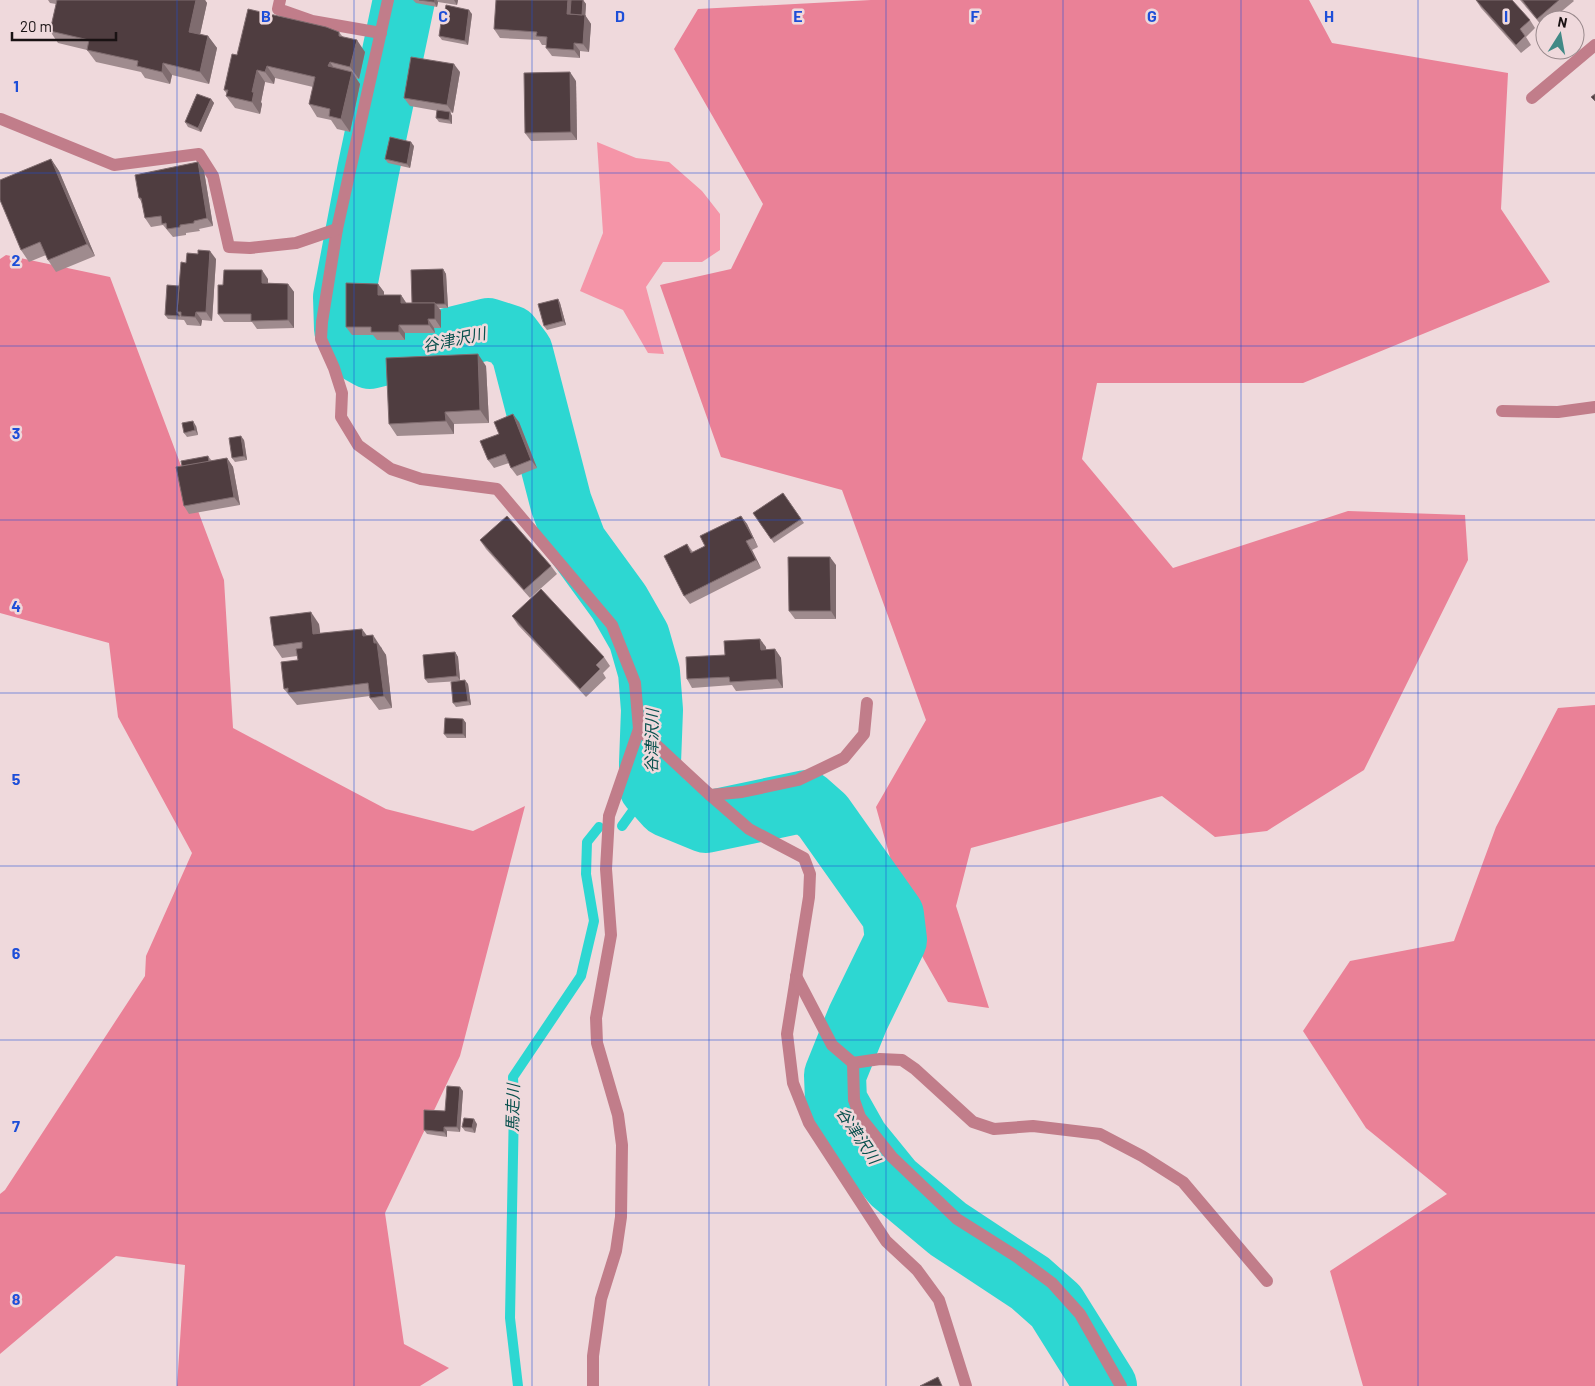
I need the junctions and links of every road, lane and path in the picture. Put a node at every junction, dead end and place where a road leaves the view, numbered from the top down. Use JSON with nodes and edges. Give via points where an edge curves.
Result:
{"nodes":[{"id":1,"x":280,"y":0,"type":"edge"},
{"id":2,"x":388,"y":0,"type":"edge"},
{"id":3,"x":381,"y":33,"type":"junction"},
{"id":4,"x":1595,"y":44,"type":"edge"},
{"id":5,"x":1532,"y":98,"type":"dead end"},
{"id":6,"x":1,"y":119,"type":"edge"},
{"id":7,"x":336,"y":229,"type":"junction"},
{"id":8,"x":1595,"y":407,"type":"edge"},
{"id":9,"x":1502,"y":411,"type":"dead end"},
{"id":10,"x":868,"y":703,"type":"dead end"},
{"id":11,"x":640,"y":729,"type":"junction"},
{"id":12,"x":710,"y":795,"type":"junction"},
{"id":13,"x":796,"y":976,"type":"junction"},
{"id":14,"x":854,"y":1063,"type":"junction"},
{"id":15,"x":1267,"y":1281,"type":"dead end"},
{"id":16,"x":593,"y":1386,"type":"edge"},
{"id":17,"x":966,"y":1386,"type":"edge"},
{"id":18,"x":1121,"y":1386,"type":"edge"}],
"edges":[{"from":1,"to":3,"type":"street","via":[[278,8],[312,21]]},
{"from":2,"to":3,"type":"street"},
{"from":3,"to":7,"type":"street"},
{"from":4,"to":5,"type":"street"},
{"from":6,"to":7,"type":"street","via":[[114,165],[200,154],[213,176],[229,247],[296,243]]},
{"from":7,"to":11,"type":"street","via":[[321,339],[342,393],[340,417],[358,445],[391,469],[421,479],[497,489],[612,626],[635,683]]},
{"from":8,"to":9,"type":"street","via":[[1558,412]]},
{"from":10,"to":12,"type":"street","via":[[864,734],[844,758],[798,780]]},
{"from":11,"to":12,"type":"street"},
{"from":11,"to":16,"type":"street","via":[[609,816],[607,842],[610,935],[596,1018],[597,1043],[618,1115],[622,1145],[621,1217],[616,1251],[602,1299],[593,1356]]},
{"from":12,"to":13,"type":"street","via":[[749,829],[804,858],[810,874],[809,897]]},
{"from":13,"to":14,"type":"street","via":[[832,1045]]},
{"from":13,"to":17,"type":"street","via":[[787,1034],[793,1083],[810,1123],[886,1241],[917,1270],[939,1300]]},
{"from":14,"to":15,"type":"street","via":[[902,1060],[973,1122],[994,1129],[1033,1126],[1100,1134],[1142,1156],[1183,1182]]},
{"from":14,"to":18,"type":"street","via":[[854,1100],[860,1117],[892,1158],[957,1219],[1052,1284],[1080,1314]]}]}
